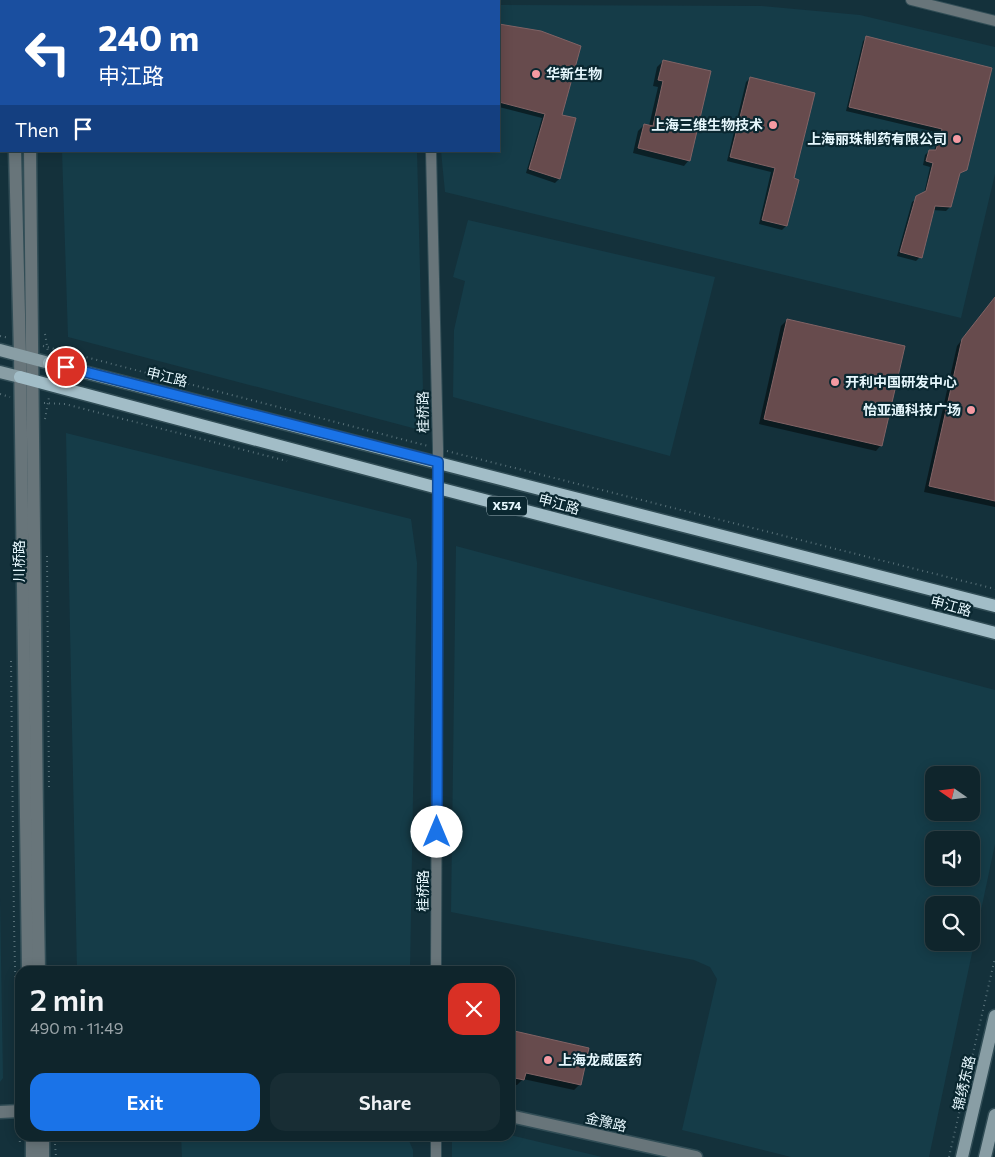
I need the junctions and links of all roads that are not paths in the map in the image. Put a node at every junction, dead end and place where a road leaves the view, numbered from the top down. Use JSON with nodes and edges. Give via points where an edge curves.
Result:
{"nodes":[{"id":1,"x":911,"y":0,"type":"edge"},
{"id":2,"x":995,"y":21,"type":"edge"},
{"id":3,"x":15,"y":152,"type":"edge"},
{"id":4,"x":30,"y":152,"type":"edge"},
{"id":5,"x":432,"y":152,"type":"edge"},
{"id":6,"x":0,"y":350,"type":"edge"},
{"id":7,"x":20,"y":354,"type":"junction"},
{"id":8,"x":34,"y":359,"type":"junction"},
{"id":9,"x":0,"y":372,"type":"edge"},
{"id":10,"x":20,"y":377,"type":"junction"},
{"id":11,"x":34,"y":382,"type":"junction"},
{"id":12,"x":438,"y":462,"type":"junction"},
{"id":13,"x":438,"y":488,"type":"junction"},
{"id":14,"x":995,"y":606,"type":"edge"},
{"id":15,"x":995,"y":633,"type":"edge"},
{"id":16,"x":28,"y":966,"type":"edge"},
{"id":17,"x":39,"y":966,"type":"edge"},
{"id":18,"x":436,"y":966,"type":"edge"},
{"id":19,"x":995,"y":1016,"type":"edge"},
{"id":20,"x":0,"y":1112,"type":"edge"},
{"id":21,"x":15,"y":1112,"type":"edge"},
{"id":22,"x":995,"y":1115,"type":"edge"},
{"id":23,"x":515,"y":1117,"type":"edge"},
{"id":24,"x":32,"y":1141,"type":"edge"},
{"id":25,"x":43,"y":1141,"type":"edge"},
{"id":26,"x":436,"y":1141,"type":"edge"},
{"id":27,"x":32,"y":1157,"type":"edge"},
{"id":28,"x":43,"y":1157,"type":"edge"},
{"id":29,"x":436,"y":1157,"type":"edge"},
{"id":30,"x":696,"y":1157,"type":"edge"},
{"id":31,"x":962,"y":1157,"type":"edge"},
{"id":32,"x":985,"y":1157,"type":"edge"}],
"edges":[{"from":1,"to":2,"type":"street"},
{"from":3,"to":7,"type":"street","name":"川桥路"},
{"from":4,"to":8,"type":"street","name":"川桥路"},
{"from":5,"to":12,"type":"street","name":"桂桥路"},
{"from":6,"to":7,"type":"main road","name":"申江路","number":"X574"},
{"from":7,"to":8,"type":"main road","name":"申江路","number":"X574"},
{"from":7,"to":10,"type":"street","name":"川桥路"},
{"from":8,"to":11,"type":"street","name":"川桥路"},
{"from":8,"to":12,"type":"main road","name":"申江路","number":"X574"},
{"from":9,"to":10,"type":"main road","name":"申江路","number":"X574"},
{"from":10,"to":11,"type":"main road","name":"申江路","number":"X574"},
{"from":10,"to":16,"type":"street","name":"川桥路"},
{"from":11,"to":13,"type":"main road","name":"申江路","number":"X574"},
{"from":11,"to":17,"type":"street","name":"川桥路"},
{"from":12,"to":13,"type":"street","name":"桂桥路"},
{"from":12,"to":14,"type":"main road","name":"申江路","number":"X574"},
{"from":13,"to":15,"type":"main road","name":"申江路","number":"X574"},
{"from":13,"to":18,"type":"street","name":"桂桥路"},
{"from":19,"to":31,"type":"main road","name":"锦绣东路"},
{"from":20,"to":21,"type":"street"},
{"from":22,"to":32,"type":"main road"},
{"from":23,"to":30,"type":"street","name":"金豫路"},
{"from":24,"to":27,"type":"street"},
{"from":25,"to":28,"type":"street"},
{"from":26,"to":29,"type":"street"}]}
